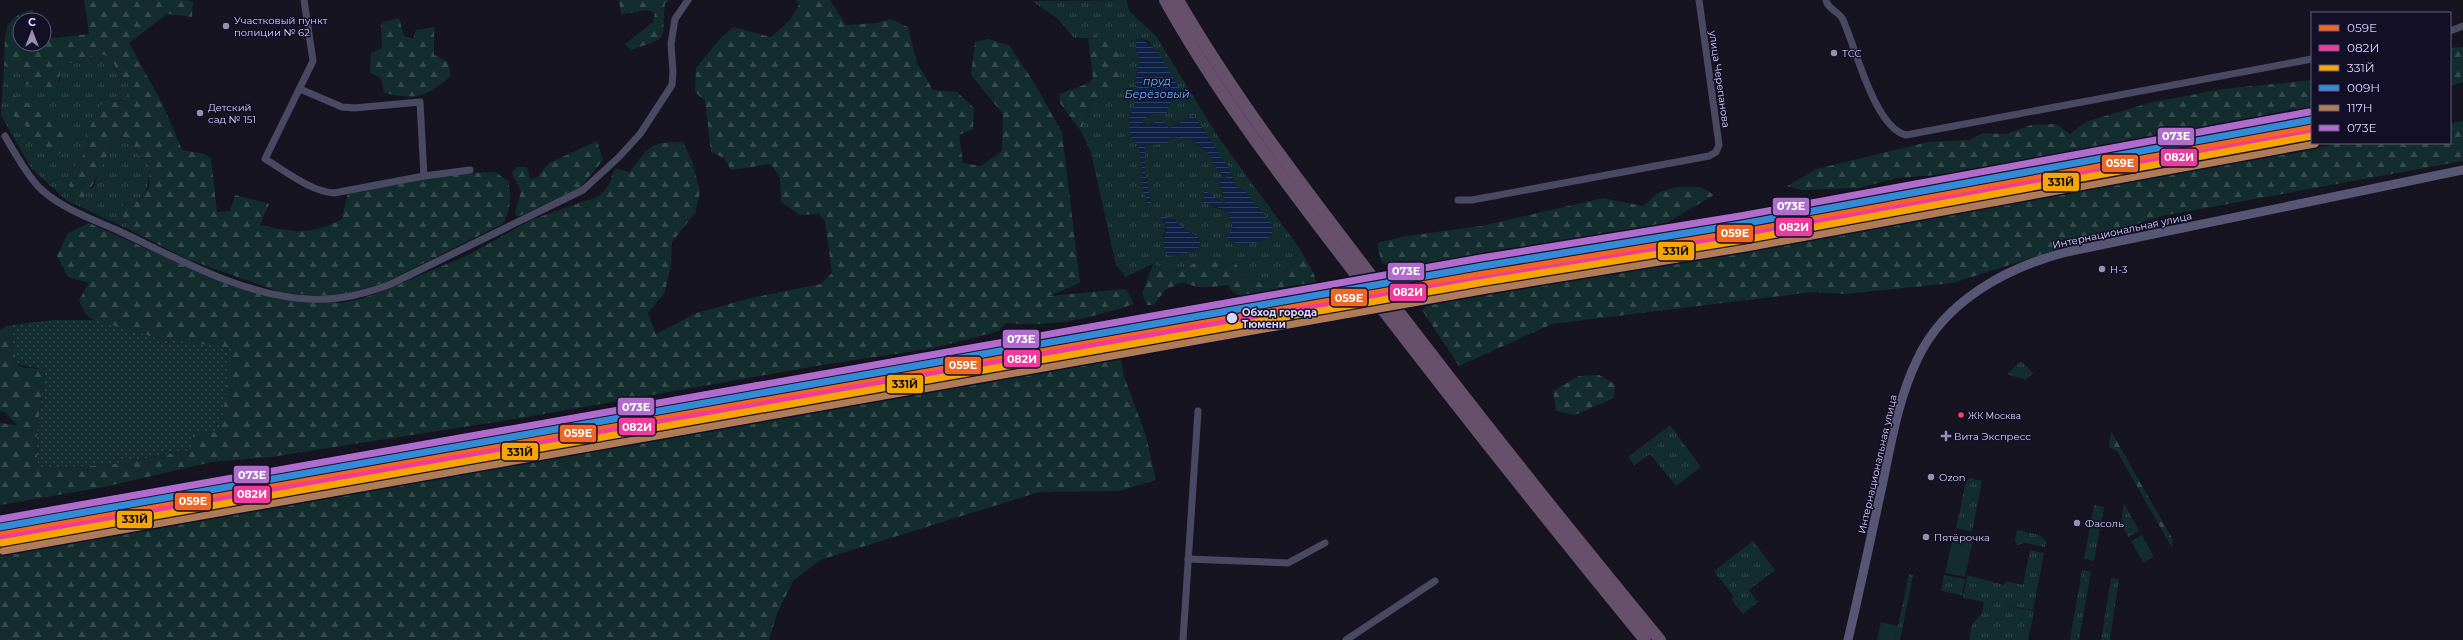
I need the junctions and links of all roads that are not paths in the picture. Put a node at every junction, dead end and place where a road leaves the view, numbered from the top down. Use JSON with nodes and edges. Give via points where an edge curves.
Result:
{"nodes":[{"id":1,"x":304,"y":0,"type":"edge"},
{"id":2,"x":688,"y":0,"type":"edge"},
{"id":3,"x":1165,"y":0,"type":"edge"},
{"id":4,"x":1178,"y":0,"type":"edge"},
{"id":5,"x":1699,"y":0,"type":"edge"},
{"id":6,"x":1826,"y":0,"type":"edge"},
{"id":7,"x":2463,"y":26,"type":"edge"},
{"id":8,"x":2451,"y":31,"type":"edge"},
{"id":9,"x":2311,"y":59,"type":"edge"},
{"id":10,"x":300,"y":89,"type":"junction"},
{"id":11,"x":5,"y":136,"type":"dead end"},
{"id":12,"x":470,"y":170,"type":"dead end"},
{"id":13,"x":2463,"y":170,"type":"edge"},
{"id":14,"x":424,"y":176,"type":"junction"},
{"id":15,"x":1458,"y":200,"type":"dead end"},
{"id":16,"x":1354,"y":262,"type":"junction"},
{"id":17,"x":1402,"y":325,"type":"junction"},
{"id":18,"x":1198,"y":411,"type":"dead end"},
{"id":19,"x":1325,"y":543,"type":"dead end"},
{"id":20,"x":1188,"y":558,"type":"junction"},
{"id":21,"x":1435,"y":581,"type":"dead end"},
{"id":22,"x":1183,"y":640,"type":"edge"},
{"id":23,"x":1346,"y":640,"type":"edge"},
{"id":24,"x":1645,"y":640,"type":"edge"},
{"id":25,"x":1660,"y":640,"type":"edge"},
{"id":26,"x":1848,"y":640,"type":"edge"}],
"edges":[{"from":1,"to":10,"type":"street","via":[[313,60]]},
{"from":2,"to":11,"type":"street","via":[[674,25],[671,44],[672,85],[640,134],[584,190],[391,284],[359,296],[309,300],[278,296],[185,262],[64,205],[42,190]]},
{"from":3,"to":16,"type":"highway","via":[[1224,97]]},
{"from":4,"to":16,"type":"highway","via":[[1234,92],[1308,193]]},
{"from":5,"to":15,"type":"street","name":"улица Черепанова","via":[[1719,145],[1716,152],[1709,156],[1472,200]]},
{"from":6,"to":9,"type":"street","via":[[1830,8],[1843,19],[1858,64],[1876,104],[1890,127],[1898,134],[1906,135]]},
{"from":7,"to":8,"type":"street"},
{"from":10,"to":14,"type":"street","via":[[342,107],[420,102]]},
{"from":10,"to":14,"type":"street","via":[[265,159],[326,192],[334,193]]},
{"from":12,"to":14,"type":"street"},
{"from":13,"to":26,"type":"street","name":"Интернациональная улица","via":[[2067,252],[2011,270],[1979,290],[1941,324],[1916,361],[1894,428]]},
{"from":16,"to":17,"type":"highway"},
{"from":17,"to":24,"type":"highway","via":[[1548,522]]},
{"from":17,"to":25,"type":"highway"},
{"from":18,"to":20,"type":"street"},
{"from":19,"to":20,"type":"street","via":[[1288,564]]},
{"from":20,"to":22,"type":"street"},
{"from":21,"to":23,"type":"street"}]}
